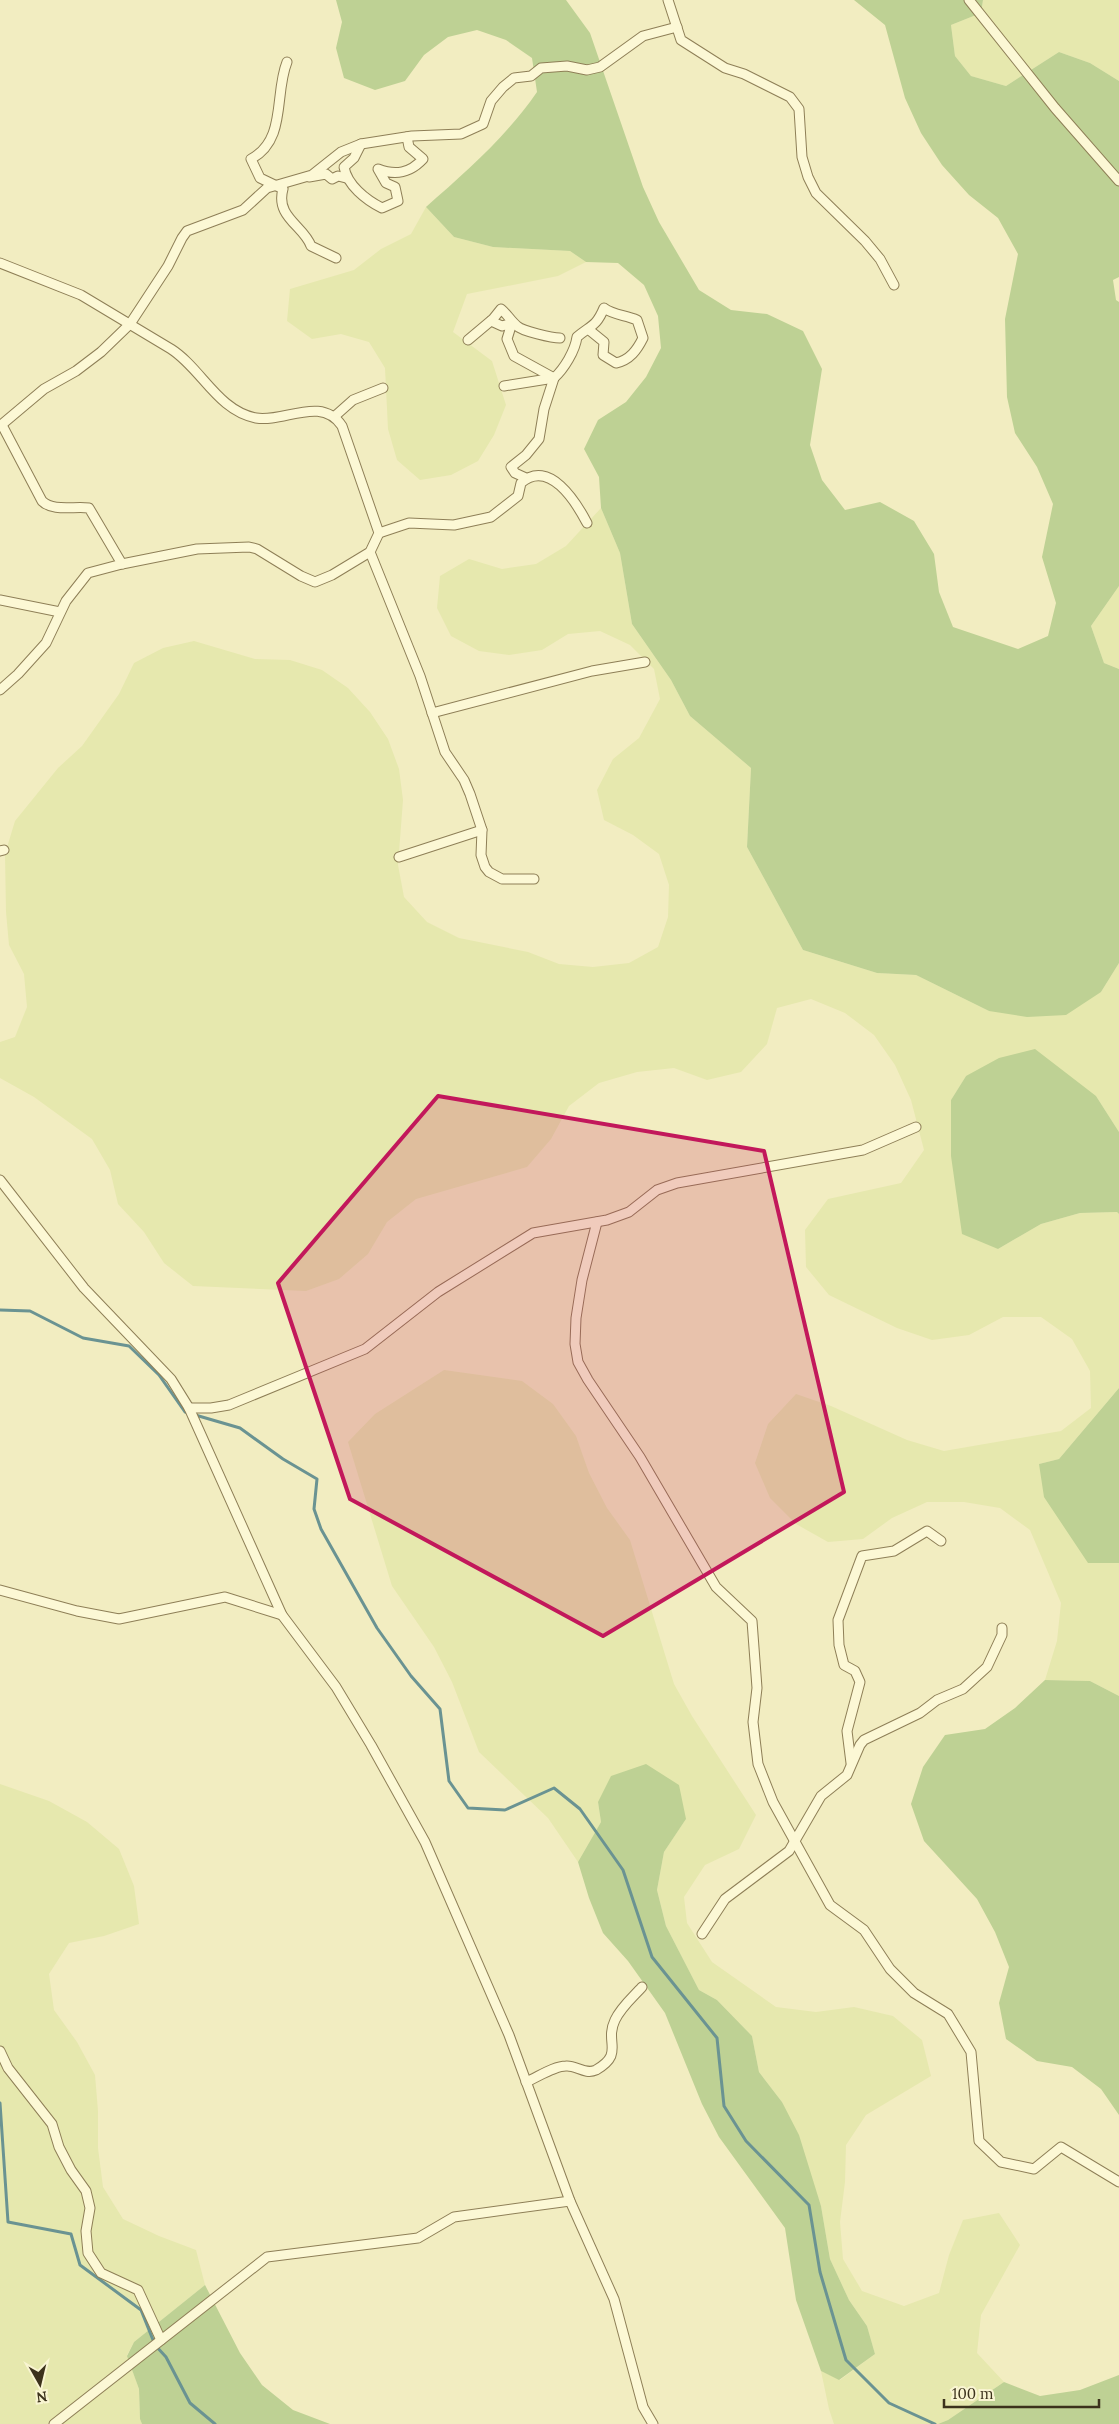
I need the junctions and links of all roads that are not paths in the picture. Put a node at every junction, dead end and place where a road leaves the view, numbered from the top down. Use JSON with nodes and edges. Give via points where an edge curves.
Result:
{"nodes":[{"id":1,"x":668,"y":0,"type":"edge"},
{"id":2,"x":969,"y":0,"type":"edge"},
{"id":3,"x":677,"y":27,"type":"junction"},
{"id":4,"x":287,"y":62,"type":"dead end"},
{"id":5,"x":407,"y":137,"type":"junction"},
{"id":6,"x":361,"y":144,"type":"junction"},
{"id":7,"x":303,"y":177,"type":"junction"},
{"id":8,"x":346,"y":178,"type":"junction"},
{"id":9,"x":1119,"y":181,"type":"edge"},
{"id":10,"x":273,"y":185,"type":"junction"},
{"id":11,"x":336,"y":258,"type":"dead end"},
{"id":12,"x":0,"y":263,"type":"edge"},
{"id":13,"x":894,"y":285,"type":"dead end"},
{"id":14,"x":491,"y":321,"type":"junction"},
{"id":15,"x":130,"y":324,"type":"junction"},
{"id":16,"x":588,"y":329,"type":"junction"},
{"id":17,"x":560,"y":338,"type":"dead end"},
{"id":18,"x":468,"y":340,"type":"dead end"},
{"id":19,"x":554,"y":378,"type":"junction"},
{"id":20,"x":504,"y":386,"type":"dead end"},
{"id":21,"x":383,"y":388,"type":"dead end"},
{"id":22,"x":336,"y":416,"type":"junction"},
{"id":23,"x":1,"y":425,"type":"edge"},
{"id":24,"x":526,"y":478,"type":"junction"},
{"id":25,"x":587,"y":523,"type":"dead end"},
{"id":26,"x":379,"y":533,"type":"junction"},
{"id":27,"x":370,"y":552,"type":"junction"},
{"id":28,"x":122,"y":564,"type":"junction"},
{"id":29,"x":0,"y":600,"type":"edge"},
{"id":30,"x":60,"y":612,"type":"junction"},
{"id":31,"x":646,"y":662,"type":"dead end"},
{"id":32,"x":0,"y":690,"type":"edge"},
{"id":33,"x":432,"y":713,"type":"junction"},
{"id":34,"x":482,"y":830,"type":"junction"},
{"id":35,"x":400,"y":857,"type":"dead end"},
{"id":36,"x":534,"y":879,"type":"dead end"},
{"id":37,"x":916,"y":1126,"type":"dead end"},
{"id":38,"x":0,"y":1180,"type":"edge"},
{"id":39,"x":597,"y":1222,"type":"junction"},
{"id":40,"x":189,"y":1408,"type":"junction"},
{"id":41,"x":941,"y":1541,"type":"dead end"},
{"id":42,"x":0,"y":1590,"type":"edge"},
{"id":43,"x":282,"y":1615,"type":"junction"},
{"id":44,"x":1002,"y":1628,"type":"dead end"},
{"id":45,"x":851,"y":1766,"type":"junction"},
{"id":46,"x":795,"y":1844,"type":"junction"},
{"id":47,"x":702,"y":1934,"type":"dead end"},
{"id":48,"x":642,"y":1987,"type":"dead end"},
{"id":49,"x":0,"y":2051,"type":"edge"},
{"id":50,"x":526,"y":2082,"type":"junction"},
{"id":51,"x":1119,"y":2182,"type":"edge"},
{"id":52,"x":570,"y":2201,"type":"junction"},
{"id":53,"x":161,"y":2340,"type":"junction"},
{"id":54,"x":54,"y":2424,"type":"edge"},
{"id":55,"x":653,"y":2424,"type":"edge"}],
"edges":[{"from":1,"to":3,"type":"street"},
{"from":2,"to":9,"type":"street","via":[[1055,108]]},
{"from":3,"to":5,"type":"street","via":[[644,36],[600,67],[587,70],[568,66],[541,68],[531,76],[514,78],[491,101],[483,124],[461,134]]},
{"from":3,"to":13,"type":"street","via":[[681,40],[701,54],[724,68],[744,74],[790,97],[799,109],[802,157],[816,193],[865,241],[880,259]]},
{"from":4,"to":10,"type":"street","via":[[278,91],[280,105],[276,123],[263,153],[251,159],[260,178]]},
{"from":5,"to":6,"type":"street"},
{"from":5,"to":8,"type":"street","via":[[409,146],[423,160],[405,172],[388,173],[378,169],[386,183],[394,187],[398,202],[382,208],[372,203]]},
{"from":6,"to":7,"type":"street","via":[[341,152],[312,175]]},
{"from":6,"to":8,"type":"street","via":[[354,158],[344,167]]},
{"from":7,"to":8,"type":"street","via":[[317,178],[326,174],[332,179],[338,176]]},
{"from":7,"to":10,"type":"street"},
{"from":10,"to":11,"type":"street","via":[[283,189],[282,207],[311,246]]},
{"from":10,"to":15,"type":"street","via":[[243,210],[187,231]]},
{"from":12,"to":15,"type":"street","via":[[68,288]]},
{"from":14,"to":17,"type":"street","via":[[501,309],[517,327]]},
{"from":14,"to":18,"type":"street"},
{"from":14,"to":19,"type":"street","via":[[502,326],[512,323],[508,339],[514,356]]},
{"from":15,"to":22,"type":"street","via":[[185,358],[213,391],[246,415],[258,418],[324,412]]},
{"from":15,"to":23,"type":"street","via":[[101,352],[44,389]]},
{"from":16,"to":16,"type":"street","via":[[595,325],[604,308],[637,320],[643,338],[631,356],[616,363],[603,355],[604,342]]},
{"from":16,"to":19,"type":"street","via":[[577,337],[576,348]]},
{"from":19,"to":20,"type":"street"},
{"from":19,"to":24,"type":"street","via":[[539,439],[511,467]]},
{"from":21,"to":22,"type":"street","via":[[353,400]]},
{"from":22,"to":26,"type":"street"},
{"from":23,"to":28,"type":"street","via":[[42,501],[46,505],[89,508]]},
{"from":24,"to":25,"type":"street","via":[[548,478],[560,484]]},
{"from":24,"to":26,"type":"street","via":[[521,483],[518,496],[491,518],[454,525],[412,523]]},
{"from":26,"to":27,"type":"street"},
{"from":27,"to":28,"type":"street","via":[[314,582],[257,549],[249,548],[202,548]]},
{"from":27,"to":33,"type":"street"},
{"from":28,"to":30,"type":"street","via":[[88,573]]},
{"from":29,"to":30,"type":"street"},
{"from":30,"to":32,"type":"street","via":[[46,644]]},
{"from":31,"to":33,"type":"street","via":[[564,677]]},
{"from":33,"to":34,"type":"street","via":[[445,752],[464,780]]},
{"from":34,"to":35,"type":"street"},
{"from":34,"to":36,"type":"street","via":[[481,855],[489,872],[509,880]]},
{"from":37,"to":39,"type":"street","via":[[863,1150],[678,1183],[657,1190],[629,1212]]},
{"from":38,"to":40,"type":"street","via":[[84,1288],[171,1379]]},
{"from":39,"to":40,"type":"street","via":[[533,1233],[442,1289],[382,1338],[351,1356],[229,1405]]},
{"from":39,"to":46,"type":"street","via":[[576,1318],[578,1362],[640,1457],[716,1588],[752,1621],[757,1688],[753,1722],[758,1764]]},
{"from":40,"to":43,"type":"street"},
{"from":41,"to":45,"type":"street","via":[[927,1532],[894,1551],[862,1556],[838,1620],[844,1665],[855,1671],[860,1682],[847,1731]]},
{"from":42,"to":43,"type":"street","via":[[119,1619],[225,1597]]},
{"from":43,"to":50,"type":"street","via":[[336,1687],[425,1842],[509,2035]]},
{"from":44,"to":45,"type":"street","via":[[1002,1635],[987,1667],[963,1689],[864,1740]]},
{"from":45,"to":46,"type":"street","via":[[847,1775],[821,1796]]},
{"from":46,"to":47,"type":"street","via":[[725,1899]]},
{"from":46,"to":51,"type":"street","via":[[830,1905],[864,1930],[890,1968],[914,1993],[948,2014],[971,2052],[979,2141],[1001,2162],[1034,2169],[1061,2147]]},
{"from":48,"to":50,"type":"street","via":[[615,2019],[613,2054],[609,2060],[593,2071],[564,2066]]},
{"from":49,"to":53,"type":"street","via":[[8,2068],[52,2124],[59,2147],[86,2191],[90,2208],[86,2230],[88,2253],[102,2273],[138,2290]]},
{"from":50,"to":52,"type":"street"},
{"from":52,"to":53,"type":"street","via":[[454,2217],[418,2238],[272,2255]]},
{"from":52,"to":55,"type":"street","via":[[614,2299],[643,2407]]},
{"from":53,"to":54,"type":"street"}]}
